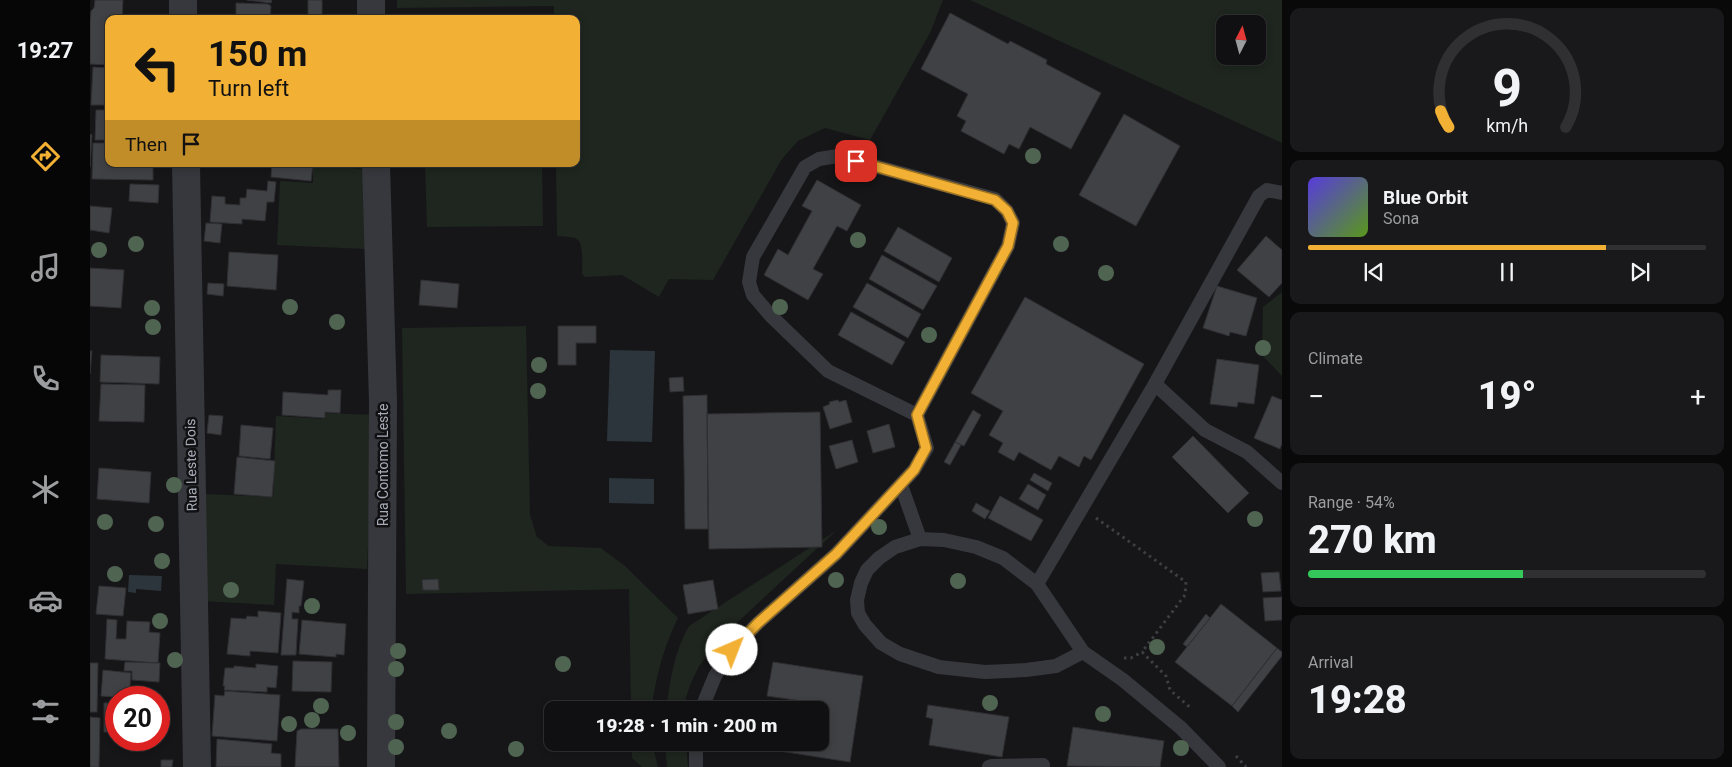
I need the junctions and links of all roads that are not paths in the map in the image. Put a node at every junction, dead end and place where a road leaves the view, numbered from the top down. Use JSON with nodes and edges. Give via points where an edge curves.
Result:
{"nodes":[{"id":1,"x":183,"y":0,"type":"edge"},
{"id":2,"x":371,"y":0,"type":"edge"},
{"id":3,"x":183,"y":15,"type":"edge"},
{"id":4,"x":371,"y":15,"type":"edge"},
{"id":5,"x":186,"y":167,"type":"edge"},
{"id":6,"x":376,"y":167,"type":"edge"},
{"id":7,"x":1282,"y":193,"type":"edge"},
{"id":8,"x":1155,"y":384,"type":"junction"},
{"id":9,"x":917,"y":415,"type":"junction"},
{"id":10,"x":1282,"y":483,"type":"edge"},
{"id":11,"x":901,"y":485,"type":"junction"},
{"id":12,"x":920,"y":539,"type":"junction"},
{"id":13,"x":1036,"y":584,"type":"junction"},
{"id":14,"x":1083,"y":652,"type":"junction"},
{"id":15,"x":704,"y":701,"type":"edge"},
{"id":16,"x":696,"y":751,"type":"edge"},
{"id":17,"x":1043,"y":764,"type":"dead end"},
{"id":18,"x":197,"y":767,"type":"edge"},
{"id":19,"x":382,"y":767,"type":"edge"},
{"id":20,"x":696,"y":767,"type":"edge"},
{"id":21,"x":989,"y":767,"type":"edge"},
{"id":22,"x":1219,"y":767,"type":"edge"}],
"edges":[{"from":1,"to":3,"type":"street"},
{"from":2,"to":4,"type":"street"},
{"from":5,"to":18,"type":"street","name":"Rua Leste Dois"},
{"from":6,"to":19,"type":"street","name":"Rua Contomo Leste","via":[[383,402]]},
{"from":7,"to":8,"type":"lane","via":[[1267,190],[1258,196]]},
{"from":8,"to":10,"type":"lane","via":[[1205,430],[1246,452]]},
{"from":8,"to":13,"type":"lane"},
{"from":9,"to":9,"type":"lane","via":[[828,371],[771,316],[754,295],[749,282],[753,258],[805,167],[820,159],[838,156],[995,200],[1007,211],[1013,223],[1008,246]]},
{"from":9,"to":11,"type":"lane","via":[[926,448]]},
{"from":11,"to":12,"type":"lane"},
{"from":11,"to":15,"type":"lane","via":[[836,554],[732,650],[714,676]]},
{"from":12,"to":13,"type":"lane","via":[[976,547],[1003,558]]},
{"from":12,"to":14,"type":"lane","via":[[895,547],[879,558],[867,570],[862,583],[857,600],[858,613],[881,643],[900,654],[939,666],[985,672],[1056,666]]},
{"from":13,"to":14,"type":"lane"},
{"from":14,"to":22,"type":"lane","via":[[1181,728]]},
{"from":16,"to":20,"type":"lane"},
{"from":17,"to":21,"type":"lane"}]}
